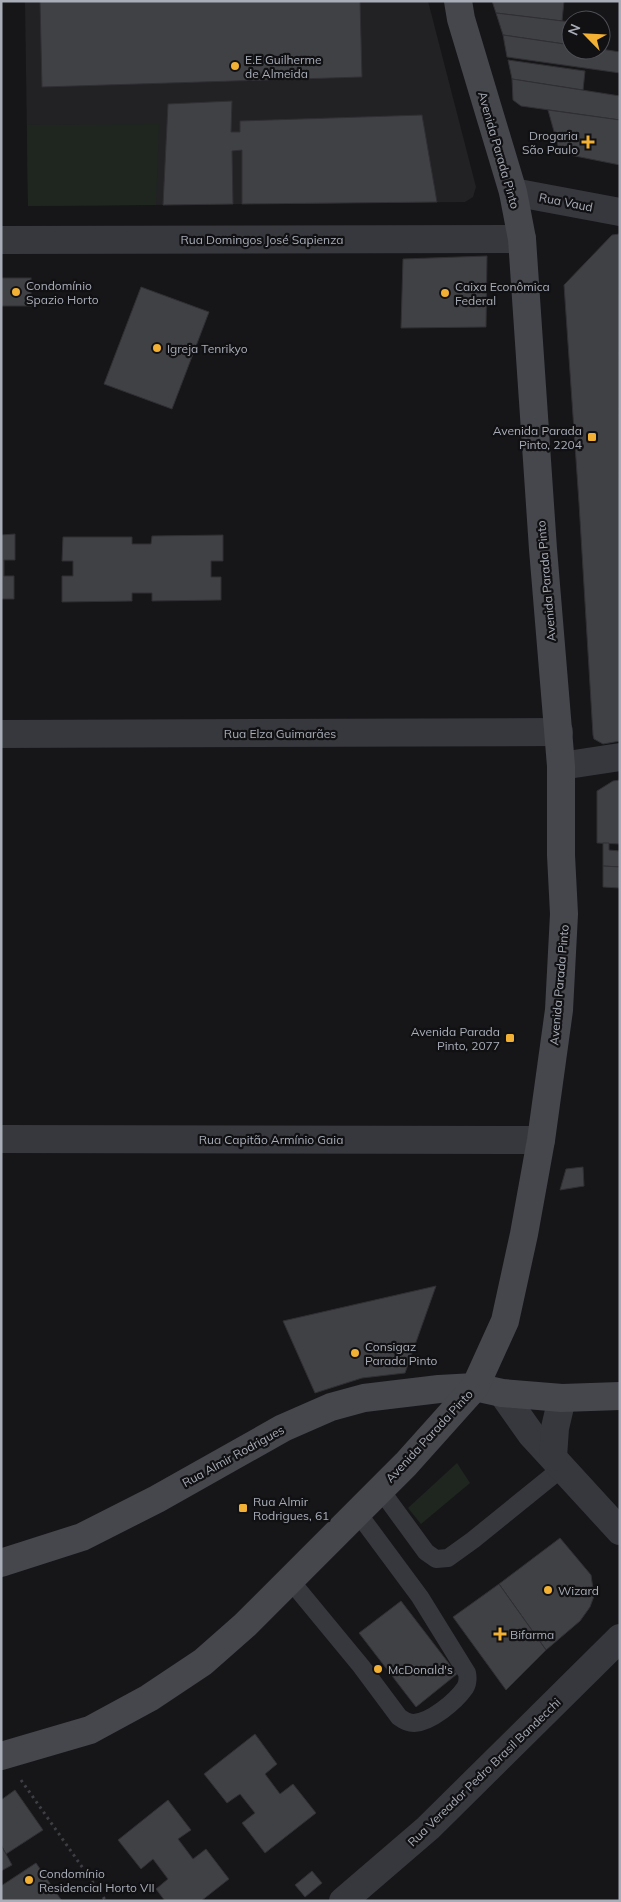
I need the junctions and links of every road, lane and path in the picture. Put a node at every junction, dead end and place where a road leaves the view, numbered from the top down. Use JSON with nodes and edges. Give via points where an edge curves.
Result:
{"nodes":[{"id":1,"x":458,"y":1,"type":"edge"},
{"id":2,"x":513,"y":192,"type":"junction"},
{"id":3,"x":620,"y":212,"type":"edge"},
{"id":4,"x":522,"y":239,"type":"junction"},
{"id":5,"x":1,"y":240,"type":"edge"},
{"id":6,"x":559,"y":732,"type":"junction"},
{"id":7,"x":1,"y":734,"type":"edge"},
{"id":8,"x":620,"y":757,"type":"edge"},
{"id":9,"x":561,"y":766,"type":"junction"},
{"id":10,"x":1,"y":1139,"type":"edge"},
{"id":11,"x":541,"y":1140,"type":"junction"},
{"id":12,"x":475,"y":1387,"type":"junction"},
{"id":13,"x":502,"y":1393,"type":"junction"},
{"id":14,"x":620,"y":1396,"type":"edge"},
{"id":15,"x":562,"y":1398,"type":"junction"},
{"id":16,"x":558,"y":1463,"type":"junction"},
{"id":17,"x":380,"y":1489,"type":"junction"},
{"id":18,"x":357,"y":1512,"type":"junction"},
{"id":19,"x":620,"y":1531,"type":"edge"},
{"id":20,"x":1,"y":1563,"type":"edge"},
{"id":21,"x":290,"y":1580,"type":"junction"},
{"id":22,"x":620,"y":1638,"type":"edge"},
{"id":23,"x":2,"y":1756,"type":"edge"},
{"id":24,"x":106,"y":1901,"type":"edge"},
{"id":25,"x":343,"y":1901,"type":"edge"}],
"edges":[{"from":1,"to":2,"type":"main road","name":"Avenida Parada Pinto"},
{"from":2,"to":3,"type":"street","name":"Rua Vaud"},
{"from":2,"to":4,"type":"main road","name":"Avenida Parada Pinto"},
{"from":4,"to":5,"type":"street","name":"Rua Domingos José Sapienza"},
{"from":4,"to":6,"type":"main road","name":"Avenida Parada Pinto"},
{"from":6,"to":7,"type":"street","name":"Rua Elza Guimarães"},
{"from":6,"to":9,"type":"main road","name":"Avenida Parada Pinto"},
{"from":8,"to":9,"type":"street"},
{"from":9,"to":11,"type":"main road","name":"Avenida Parada Pinto","via":[[564,923],[559,1010]]},
{"from":10,"to":11,"type":"street","name":"Rua Capitão Armínio Gaia"},
{"from":11,"to":12,"type":"main road","name":"Avenida Parada Pinto","via":[[505,1321]]},
{"from":12,"to":13,"type":"main road","name":"Rua Almir Rodrigues"},
{"from":12,"to":17,"type":"main road","name":"Avenida Parada Pinto"},
{"from":12,"to":20,"type":"main road","name":"Rua Almir Rodrigues","via":[[364,1398],[331,1407],[283,1428],[82,1537]]},
{"from":13,"to":15,"type":"main road","name":"Rua Almir Rodrigues"},
{"from":13,"to":16,"type":"street","via":[[531,1434]]},
{"from":14,"to":15,"type":"main road","name":"Rua Almir Rodrigues"},
{"from":15,"to":16,"type":"street","via":[[555,1428]]},
{"from":16,"to":17,"type":"lane","via":[[448,1558],[436,1559],[426,1552]]},
{"from":16,"to":19,"type":"street"},
{"from":17,"to":18,"type":"main road","name":"Avenida Parada Pinto"},
{"from":18,"to":21,"type":"main road","name":"Avenida Parada Pinto"},
{"from":18,"to":21,"type":"lane","via":[[420,1597],[468,1673],[465,1687],[435,1717],[414,1723],[399,1717]]},
{"from":21,"to":23,"type":"main road","name":"Avenida Parada Pinto","via":[[203,1662],[149,1698],[90,1730]]},
{"from":22,"to":25,"type":"street","name":"Rua Vereador Pedro Brasil Bandecchi","via":[[428,1828]]},
{"from":23,"to":24,"type":"path"}]}
